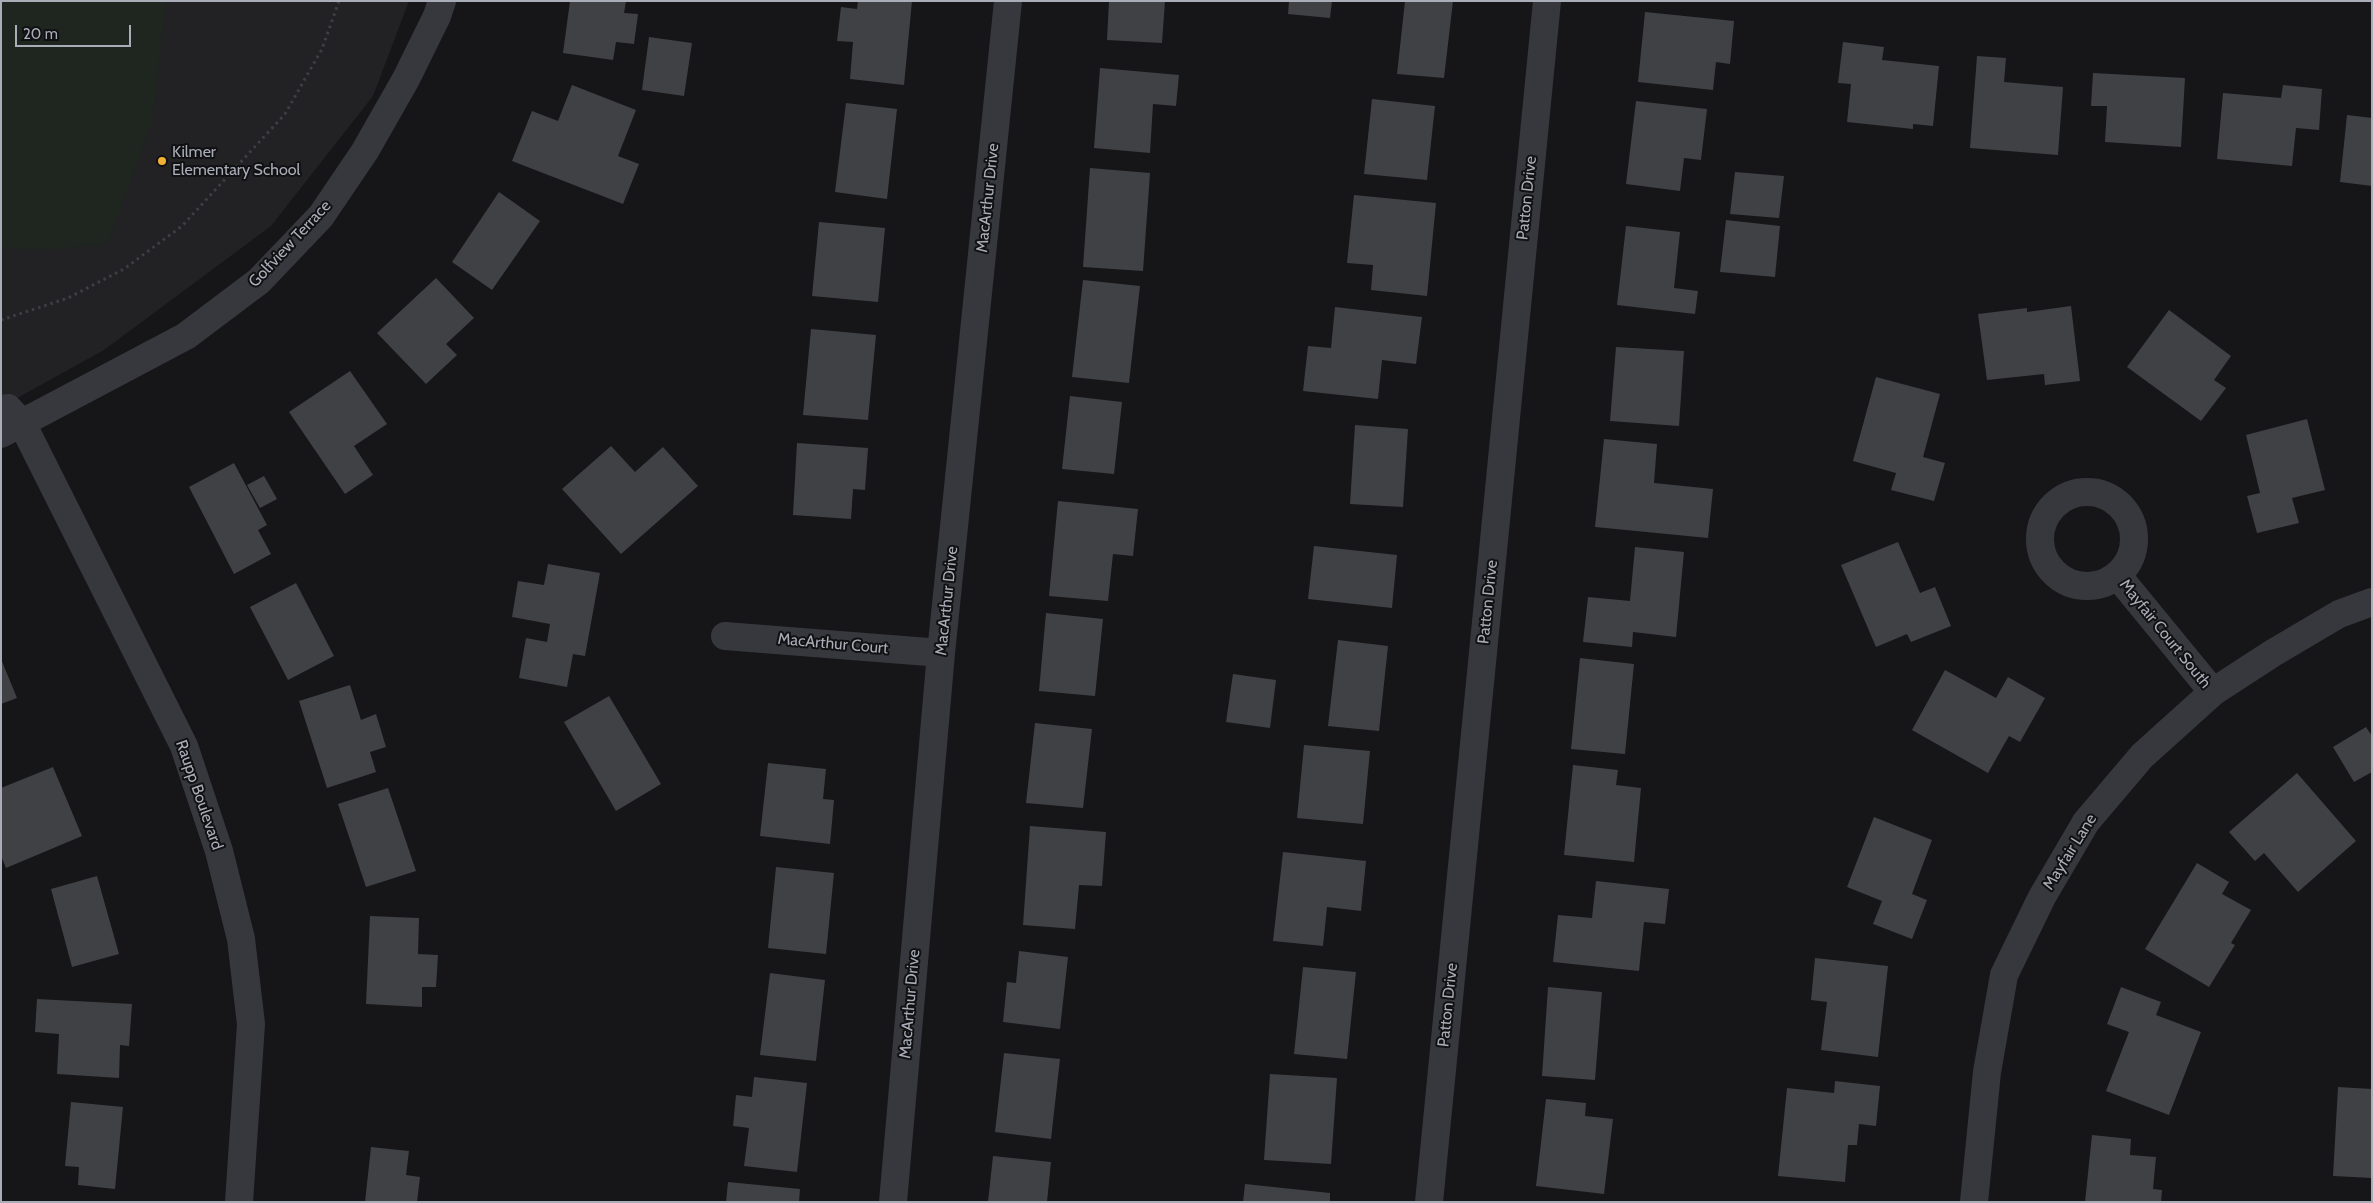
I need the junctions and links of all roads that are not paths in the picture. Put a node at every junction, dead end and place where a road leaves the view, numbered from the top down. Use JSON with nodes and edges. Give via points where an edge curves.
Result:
{"nodes":[{"id":1,"x":442,"y":1,"type":"edge"},
{"id":2,"x":1008,"y":1,"type":"edge"},
{"id":3,"x":1546,"y":1,"type":"edge"},
{"id":4,"x":8,"y":422,"type":"edge"},
{"id":5,"x":2117,"y":575,"type":"dead end"},
{"id":6,"x":2372,"y":602,"type":"edge"},
{"id":7,"x":725,"y":636,"type":"dead end"},
{"id":8,"x":941,"y":653,"type":"junction"},
{"id":9,"x":2213,"y":692,"type":"junction"},
{"id":10,"x":239,"y":1202,"type":"edge"},
{"id":11,"x":893,"y":1202,"type":"edge"},
{"id":12,"x":1429,"y":1202,"type":"edge"},
{"id":13,"x":1974,"y":1202,"type":"edge"}],
"edges":[{"from":1,"to":4,"type":"street","name":"Golfview Terrace","via":[[406,79],[365,151],[321,216],[259,281],[186,336]]},
{"from":2,"to":8,"type":"street","name":"MacArthur Drive"},
{"from":3,"to":12,"type":"street","name":"Patton Drive"},
{"from":4,"to":10,"type":"street","name":"Raupp Boulevard","via":[[184,746],[219,851],[241,939],[251,1024]]},
{"from":5,"to":9,"type":"street","name":"Mayfair Court South"},
{"from":6,"to":9,"type":"street","name":"Mayfair Lane","via":[[2339,614]]},
{"from":7,"to":8,"type":"street","name":"MacArthur Court"},
{"from":8,"to":11,"type":"street","name":"MacArthur Drive"},
{"from":9,"to":13,"type":"street","name":"Mayfair Lane","via":[[2142,756],[2086,822],[2042,897],[2004,975],[1986,1072]]}]}
